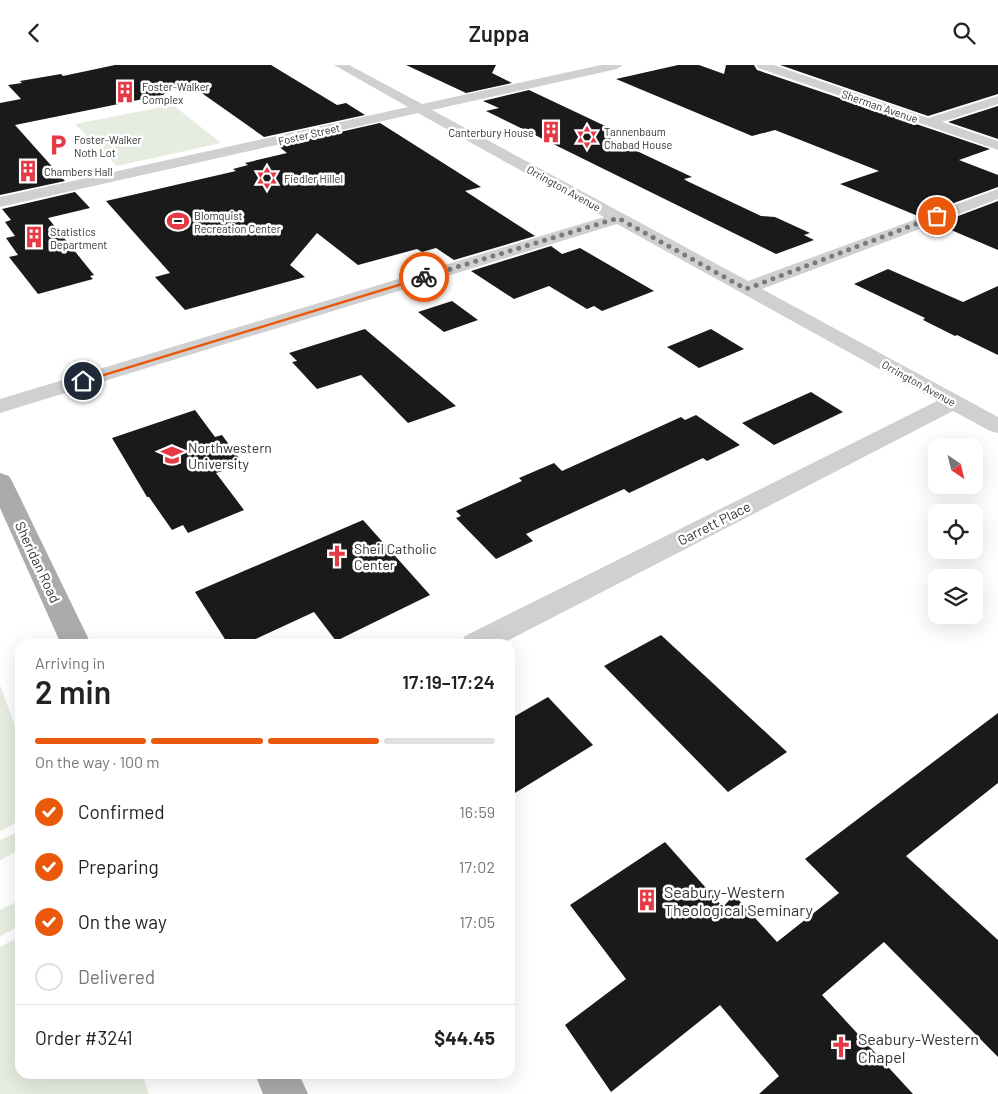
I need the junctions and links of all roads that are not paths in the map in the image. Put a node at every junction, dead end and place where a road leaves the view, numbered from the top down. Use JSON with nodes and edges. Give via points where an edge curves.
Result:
{"nodes":[{"id":1,"x":340,"y":65,"type":"edge"},
{"id":2,"x":617,"y":65,"type":"edge"},
{"id":3,"x":762,"y":65,"type":"edge"},
{"id":4,"x":998,"y":100,"type":"edge"},
{"id":5,"x":419,"y":109,"type":"junction"},
{"id":6,"x":928,"y":122,"type":"junction"},
{"id":7,"x":998,"y":147,"type":"edge"},
{"id":8,"x":998,"y":193,"type":"edge"},
{"id":9,"x":0,"y":202,"type":"edge"},
{"id":10,"x":618,"y":218,"type":"junction"},
{"id":11,"x":746,"y":289,"type":"junction"},
{"id":12,"x":953,"y":402,"type":"junction"},
{"id":13,"x":0,"y":407,"type":"edge"},
{"id":14,"x":998,"y":426,"type":"edge"},
{"id":15,"x":0,"y":481,"type":"edge"},
{"id":16,"x":74,"y":639,"type":"edge"},
{"id":17,"x":485,"y":639,"type":"edge"},
{"id":18,"x":278,"y":1079,"type":"edge"},
{"id":19,"x":286,"y":1094,"type":"edge"}],
"edges":[{"from":1,"to":5,"type":"street","name":"Orrington Avenue"},
{"from":2,"to":5,"type":"street","name":"Foster Street"},
{"from":3,"to":6,"type":"street","name":"Sherman Avenue"},
{"from":4,"to":6,"type":"street"},
{"from":5,"to":9,"type":"street","name":"Foster Street"},
{"from":5,"to":10,"type":"street","name":"Orrington Avenue"},
{"from":6,"to":7,"type":"street","name":"Sherman Avenue"},
{"from":8,"to":11,"type":"street"},
{"from":10,"to":11,"type":"street","name":"Orrington Avenue"},
{"from":10,"to":13,"type":"street"},
{"from":11,"to":12,"type":"street","name":"Orrington Avenue"},
{"from":12,"to":14,"type":"street","name":"Orrington Avenue"},
{"from":12,"to":17,"type":"street","name":"Garrett Place"},
{"from":15,"to":16,"type":"main road","name":"Sheridan Road"},
{"from":18,"to":19,"type":"main road"}]}
